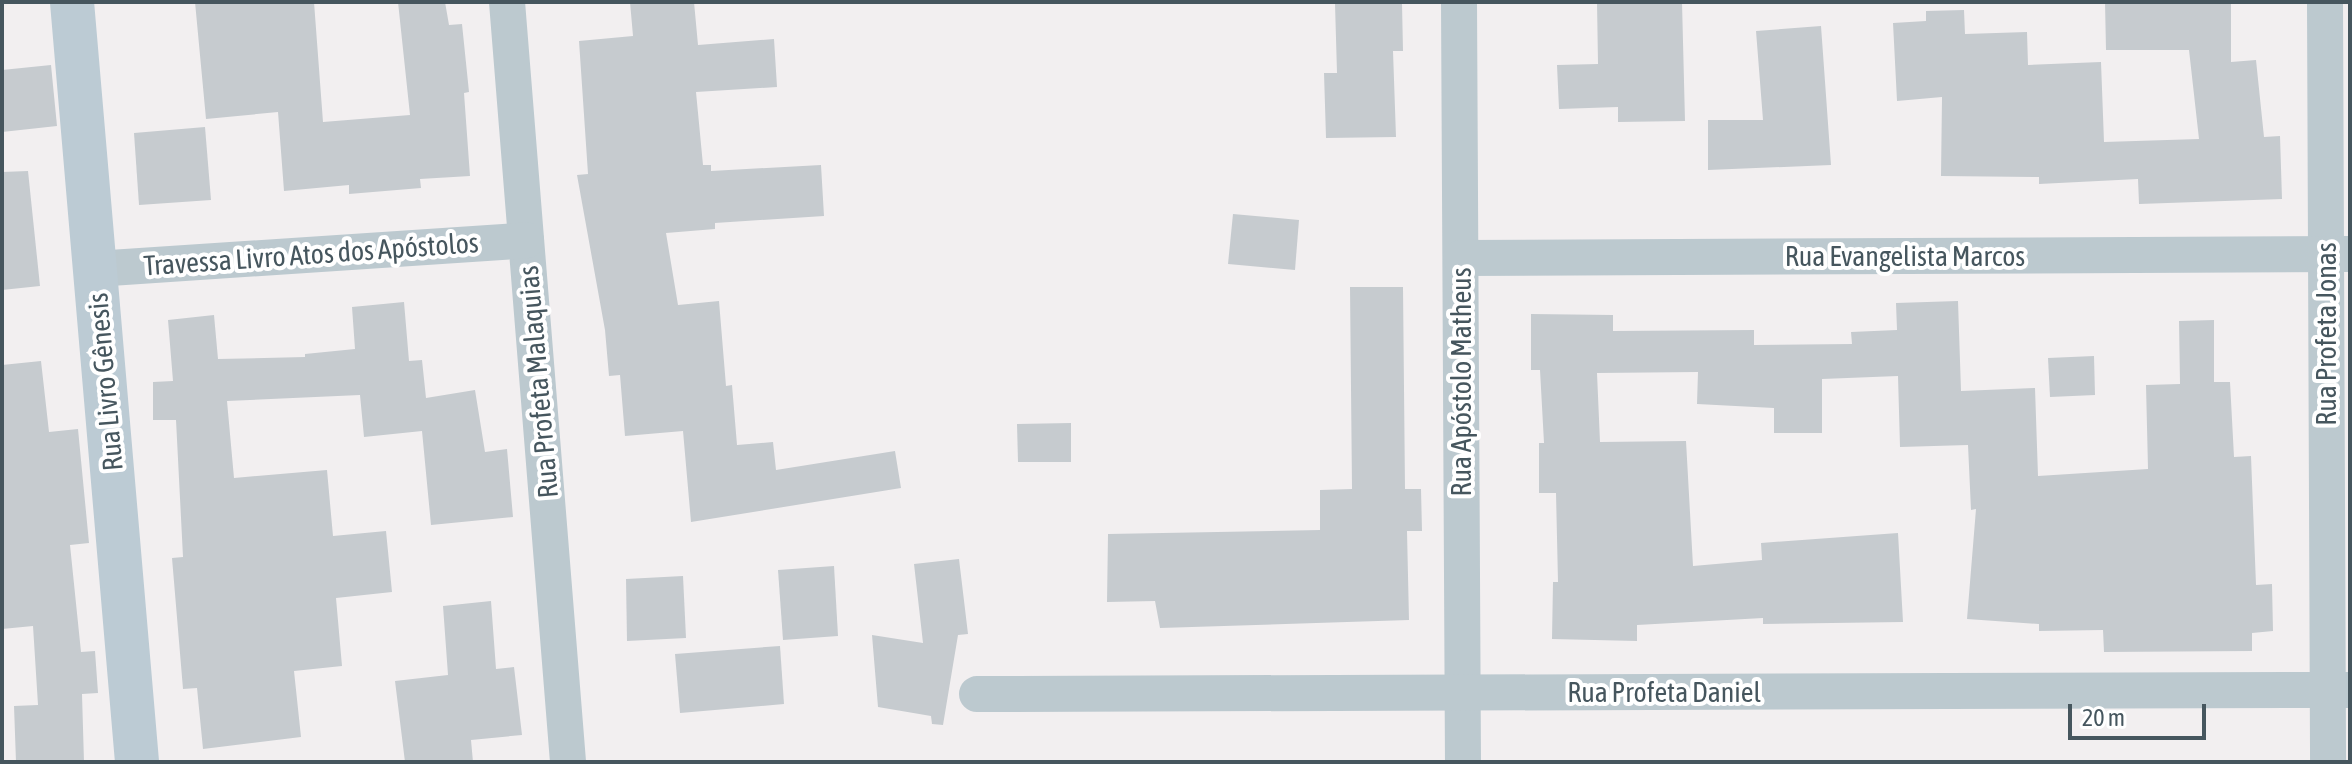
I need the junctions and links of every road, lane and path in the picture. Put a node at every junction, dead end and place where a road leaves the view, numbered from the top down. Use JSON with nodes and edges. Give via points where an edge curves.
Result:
{"nodes":[{"id":1,"x":72,"y":2,"type":"edge"},
{"id":2,"x":507,"y":2,"type":"edge"},
{"id":3,"x":1459,"y":2,"type":"edge"},
{"id":4,"x":2325,"y":2,"type":"edge"},
{"id":5,"x":526,"y":240,"type":"junction"},
{"id":6,"x":2338,"y":254,"type":"edge"},
{"id":7,"x":1461,"y":258,"type":"junction"},
{"id":8,"x":95,"y":269,"type":"junction"},
{"id":9,"x":2339,"y":690,"type":"edge"},
{"id":10,"x":1463,"y":692,"type":"junction"},
{"id":11,"x":977,"y":694,"type":"dead end"},
{"id":12,"x":137,"y":762,"type":"edge"},
{"id":13,"x":568,"y":762,"type":"edge"},
{"id":14,"x":1463,"y":762,"type":"edge"},
{"id":15,"x":2328,"y":762,"type":"edge"}],
"edges":[{"from":1,"to":8,"type":"street","name":"Rua Livro Gênesis"},
{"from":2,"to":5,"type":"street","name":"Rua Profeta Malaquias"},
{"from":3,"to":7,"type":"street","name":"Rua Apóstolo Matheus"},
{"from":4,"to":6,"type":"street","name":"Rua Profeta Jonas"},
{"from":5,"to":8,"type":"street","name":"Travessa Livro Atos dos Apóstolos"},
{"from":5,"to":13,"type":"street","name":"Rua Profeta Malaquias"},
{"from":6,"to":7,"type":"street","name":"Rua Evangelista Marcos"},
{"from":6,"to":9,"type":"street","name":"Rua Profeta Jonas"},
{"from":7,"to":10,"type":"street","name":"Rua Apóstolo Matheus"},
{"from":8,"to":12,"type":"street","name":"Rua Livro Gênesis"},
{"from":9,"to":10,"type":"street","name":"Rua Profeta Daniel"},
{"from":9,"to":15,"type":"street","name":"Rua Profeta Jonas"},
{"from":10,"to":11,"type":"street","name":"Rua Profeta Daniel"},
{"from":10,"to":14,"type":"street","name":"Rua Apóstolo Matheus"}]}
